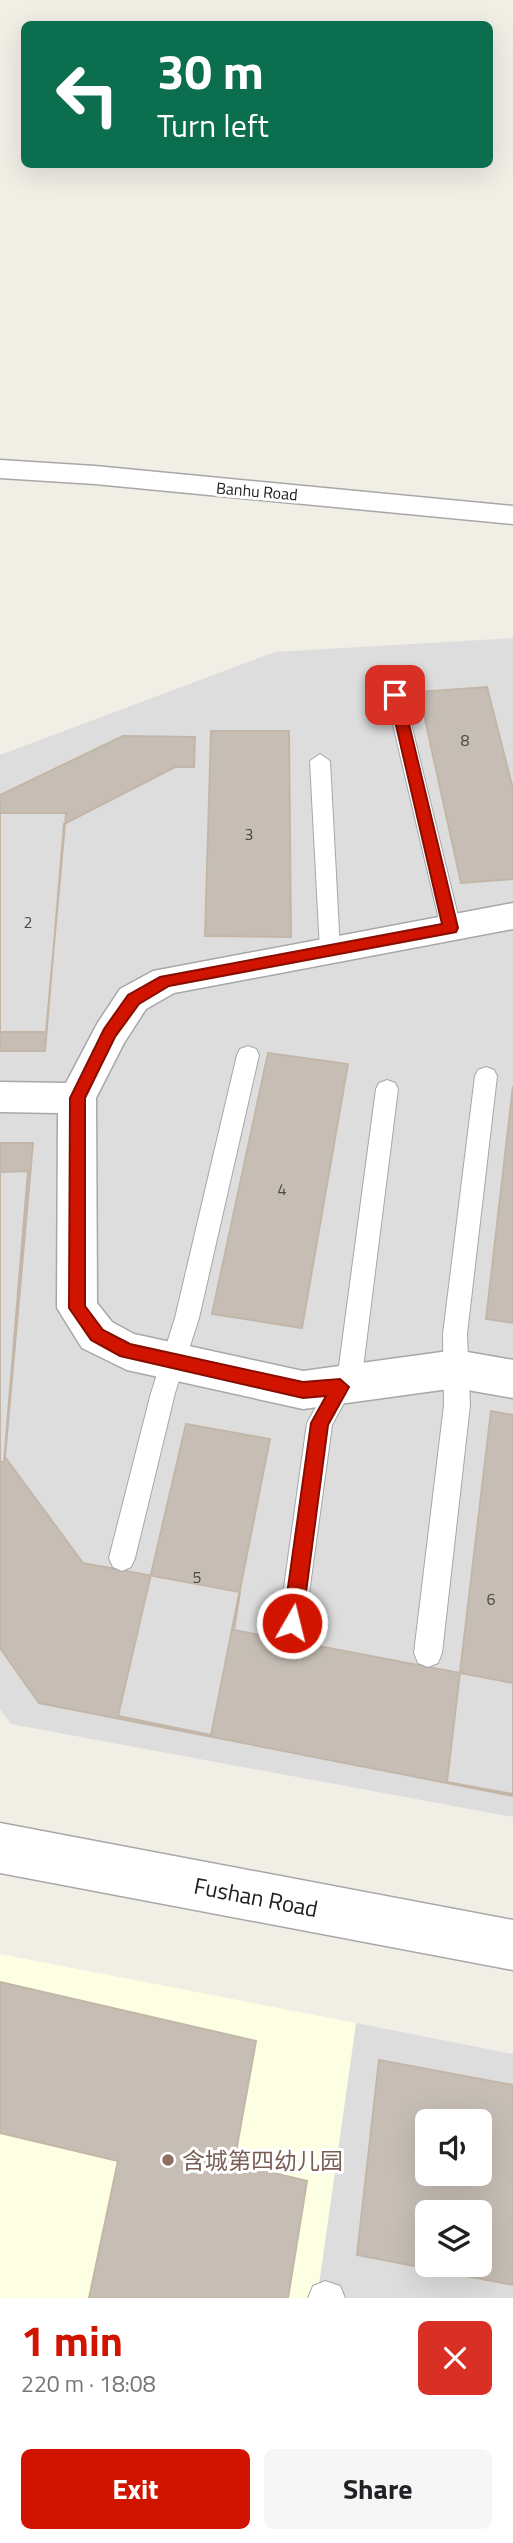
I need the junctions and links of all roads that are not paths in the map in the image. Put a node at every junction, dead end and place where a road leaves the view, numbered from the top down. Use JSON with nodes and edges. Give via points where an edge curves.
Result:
{"nodes":[{"id":1,"x":0,"y":469,"type":"edge"},
{"id":2,"x":513,"y":515,"type":"edge"},
{"id":3,"x":395,"y":695,"type":"dead end"},
{"id":4,"x":320,"y":761,"type":"dead end"},
{"id":5,"x":513,"y":916,"type":"edge"},
{"id":6,"x":451,"y":928,"type":"junction"},
{"id":7,"x":330,"y":950,"type":"junction"},
{"id":8,"x":248,"y":1055,"type":"dead end"},
{"id":9,"x":486,"y":1076,"type":"dead end"},
{"id":10,"x":387,"y":1089,"type":"dead end"},
{"id":11,"x":0,"y":1097,"type":"edge"},
{"id":12,"x":77,"y":1098,"type":"junction"},
{"id":13,"x":174,"y":1360,"type":"junction"},
{"id":14,"x":456,"y":1369,"type":"junction"},
{"id":15,"x":513,"y":1379,"type":"edge"},
{"id":16,"x":340,"y":1387,"type":"junction"},
{"id":17,"x":122,"y":1558,"type":"dead end"},
{"id":18,"x":292,"y":1623,"type":"dead end"},
{"id":19,"x":428,"y":1653,"type":"dead end"},
{"id":20,"x":0,"y":1848,"type":"edge"},
{"id":21,"x":513,"y":1945,"type":"edge"}],
"edges":[{"from":1,"to":2,"type":"street","name":"Banhu Road"},
{"from":3,"to":6,"type":"lane"},
{"from":4,"to":7,"type":"lane"},
{"from":5,"to":6,"type":"street"},
{"from":6,"to":7,"type":"street"},
{"from":7,"to":12,"type":"street","via":[[166,981],[133,999]]},
{"from":8,"to":13,"type":"lane"},
{"from":9,"to":14,"type":"lane","via":[[455,1334]]},
{"from":10,"to":16,"type":"lane","via":[[351,1368]]},
{"from":11,"to":12,"type":"street"},
{"from":12,"to":13,"type":"street","via":[[77,1308],[97,1335],[127,1351]]},
{"from":13,"to":16,"type":"street","via":[[303,1390]]},
{"from":13,"to":17,"type":"lane"},
{"from":14,"to":15,"type":"street"},
{"from":14,"to":16,"type":"street"},
{"from":14,"to":19,"type":"lane","via":[[457,1405]]},
{"from":16,"to":18,"type":"lane","via":[[320,1423]]},
{"from":20,"to":21,"type":"street","name":"Fushan Road"}]}
